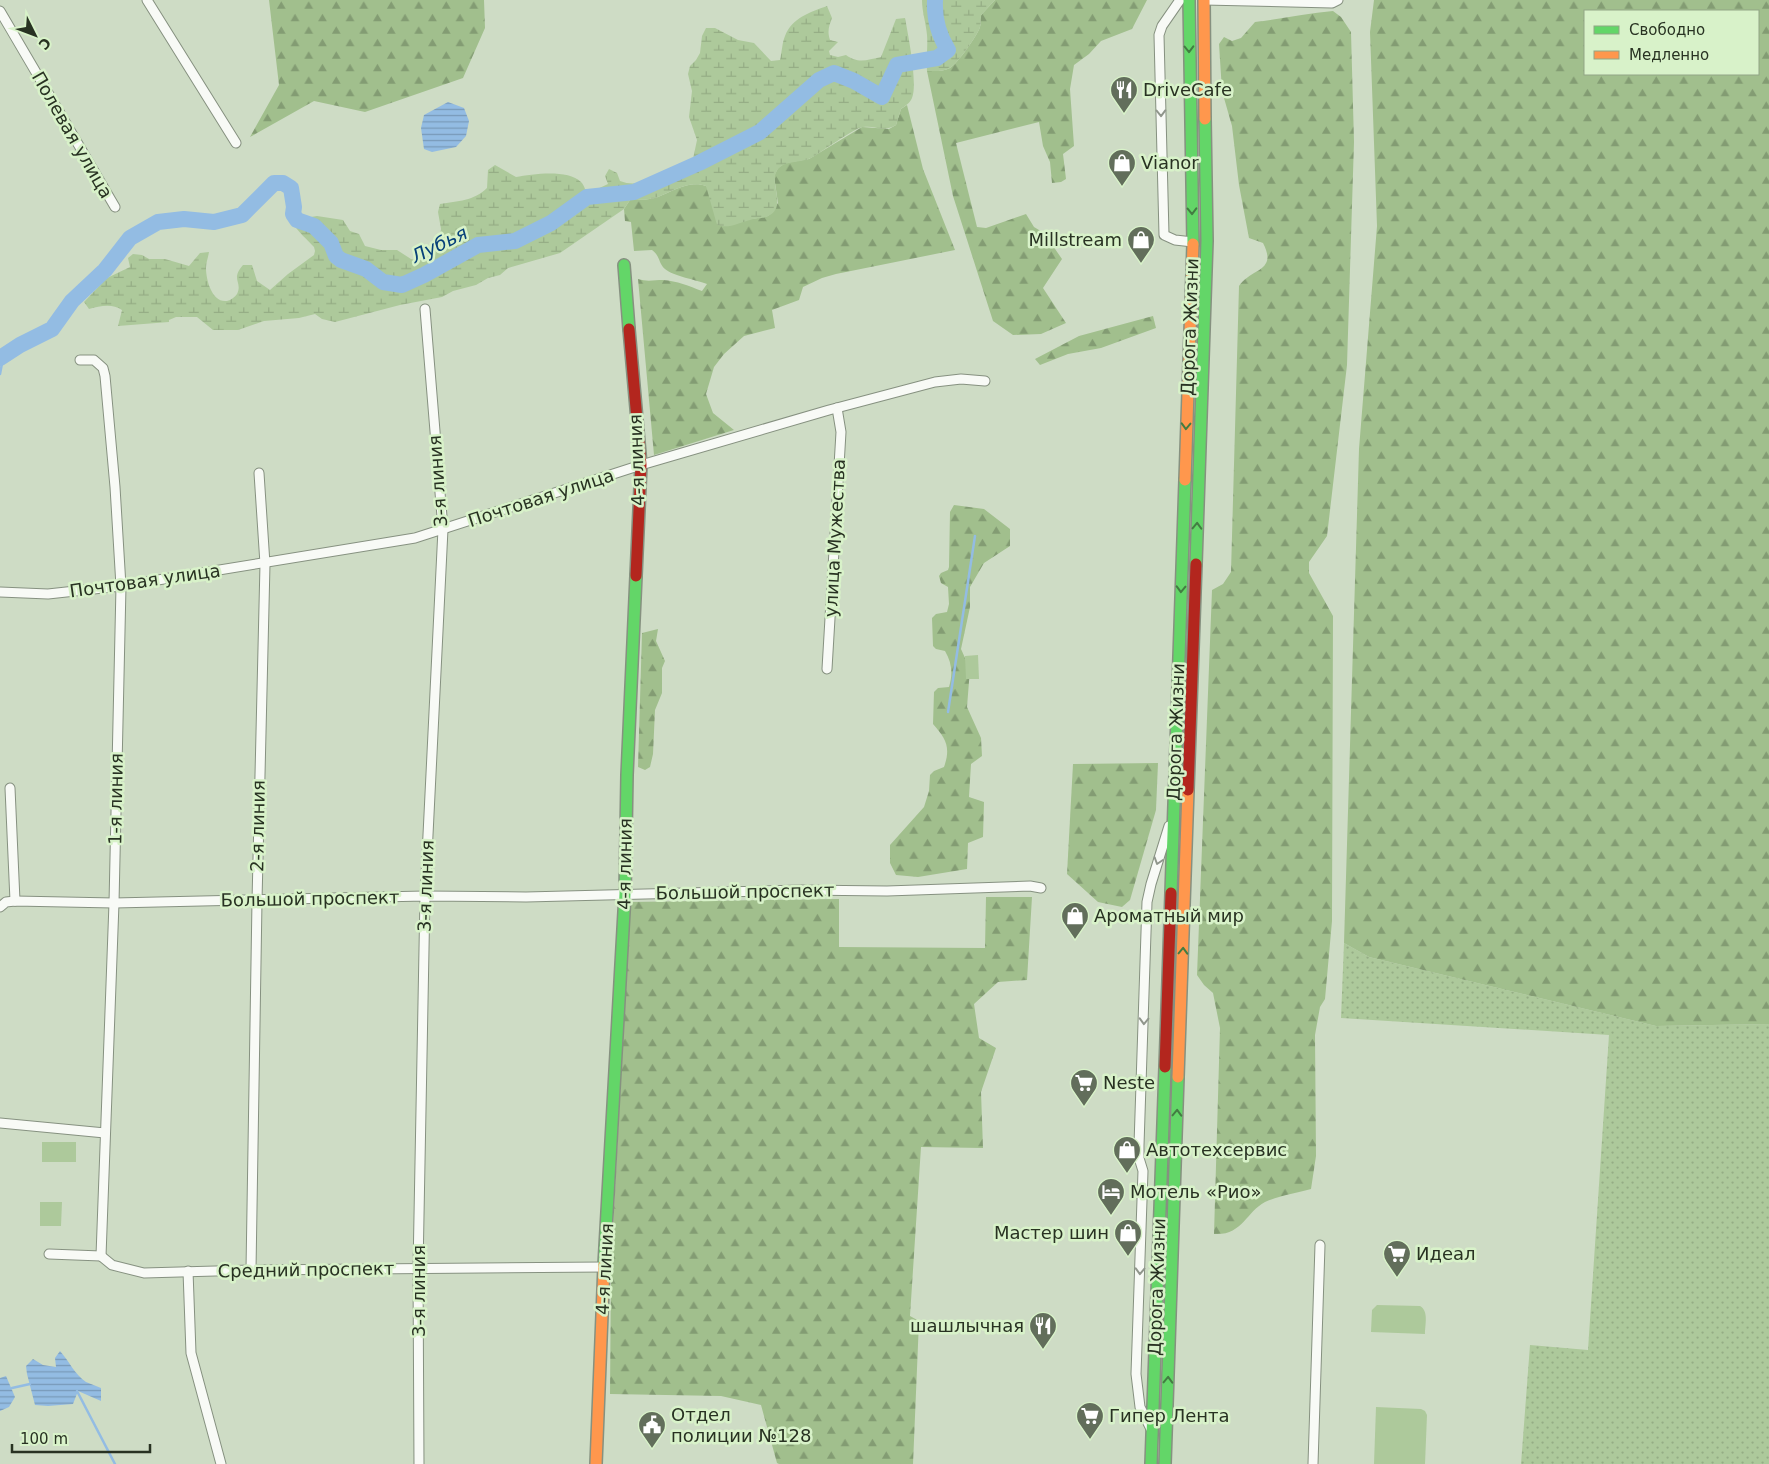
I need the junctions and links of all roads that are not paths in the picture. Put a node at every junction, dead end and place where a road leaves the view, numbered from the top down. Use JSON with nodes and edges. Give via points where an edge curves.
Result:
{"nodes":[{"id":1,"x":146,"y":0,"type":"edge"},
{"id":2,"x":1180,"y":0,"type":"edge"},
{"id":3,"x":1189,"y":0,"type":"edge"},
{"id":4,"x":1204,"y":0,"type":"edge"},
{"id":5,"x":1338,"y":0,"type":"edge"},
{"id":6,"x":0,"y":11,"type":"edge"},
{"id":7,"x":236,"y":143,"type":"dead end"},
{"id":8,"x":115,"y":207,"type":"dead end"},
{"id":9,"x":1193,"y":242,"type":"junction"},
{"id":10,"x":624,"y":265,"type":"dead end"},
{"id":11,"x":425,"y":309,"type":"dead end"},
{"id":12,"x":80,"y":360,"type":"dead end"},
{"id":13,"x":985,"y":381,"type":"dead end"},
{"id":14,"x":837,"y":408,"type":"junction"},
{"id":15,"x":641,"y":465,"type":"junction"},
{"id":16,"x":259,"y":473,"type":"dead end"},
{"id":17,"x":443,"y":529,"type":"junction"},
{"id":18,"x":265,"y":564,"type":"junction"},
{"id":19,"x":121,"y":586,"type":"junction"},
{"id":20,"x":0,"y":592,"type":"edge"},
{"id":21,"x":827,"y":669,"type":"dead end"},
{"id":22,"x":10,"y":788,"type":"dead end"},
{"id":23,"x":1173,"y":814,"type":"junction"},
{"id":24,"x":1041,"y":888,"type":"dead end"},
{"id":25,"x":625,"y":894,"type":"junction"},
{"id":26,"x":425,"y":896,"type":"junction"},
{"id":27,"x":16,"y":901,"type":"junction"},
{"id":28,"x":256,"y":901,"type":"junction"},
{"id":29,"x":114,"y":903,"type":"junction"},
{"id":30,"x":0,"y":906,"type":"edge"},
{"id":31,"x":0,"y":1123,"type":"edge"},
{"id":32,"x":105,"y":1133,"type":"junction"},
{"id":33,"x":1320,"y":1245,"type":"dead end"},
{"id":34,"x":49,"y":1254,"type":"dead end"},
{"id":35,"x":101,"y":1256,"type":"junction"},
{"id":36,"x":604,"y":1267,"type":"junction"},
{"id":37,"x":418,"y":1268,"type":"junction"},
{"id":38,"x":251,"y":1270,"type":"junction"},
{"id":39,"x":188,"y":1271,"type":"junction"},
{"id":40,"x":1152,"y":1430,"type":"junction"},
{"id":41,"x":222,"y":1464,"type":"edge"},
{"id":42,"x":419,"y":1464,"type":"edge"},
{"id":43,"x":596,"y":1464,"type":"edge"},
{"id":44,"x":1150,"y":1464,"type":"edge"},
{"id":45,"x":1165,"y":1464,"type":"edge"},
{"id":46,"x":1313,"y":1464,"type":"edge"}],
"edges":[{"from":1,"to":7,"type":"street"},
{"from":2,"to":9,"type":"street","one_way":true,"via":[[1159,35],[1164,235]]},
{"from":3,"to":9,"type":"main road","name":"Дорога Жизни","one_way":true},
{"from":4,"to":5,"type":"street","via":[[1332,3]]},
{"from":45,"to":4,"type":"main road","name":"Дорога Жизни","one_way":true,"via":[[1207,241]]},
{"from":6,"to":8,"type":"street","name":"Полевая улица"},
{"from":9,"to":23,"type":"main road","name":"Дорога Жизни","one_way":true},
{"from":10,"to":15,"type":"main road","name":"4-я линия"},
{"from":11,"to":17,"type":"street","name":"3-я линия"},
{"from":12,"to":19,"type":"street","name":"1-я линия","via":[[94,360],[103,368],[105,376]]},
{"from":13,"to":14,"type":"street","name":"Почтовая улица","via":[[935,382]]},
{"from":14,"to":15,"type":"street","name":"Почтовая улица"},
{"from":14,"to":21,"type":"street","name":"улица Мужества","via":[[841,432]]},
{"from":15,"to":17,"type":"street","name":"Почтовая улица"},
{"from":15,"to":25,"type":"main road","name":"4-я линия"},
{"from":16,"to":18,"type":"street","name":"2-я линия"},
{"from":17,"to":18,"type":"street","name":"Почтовая улица","via":[[414,538]]},
{"from":17,"to":26,"type":"street","name":"3-я линия"},
{"from":18,"to":19,"type":"street","name":"Почтовая улица"},
{"from":18,"to":28,"type":"street","name":"2-я линия"},
{"from":19,"to":20,"type":"street","name":"Почтовая улица","via":[[48,594]]},
{"from":19,"to":29,"type":"street","name":"1-я линия"},
{"from":22,"to":27,"type":"street"},
{"from":23,"to":40,"type":"main road","name":"Дорога Жизни"},
{"from":23,"to":40,"type":"street","one_way":true,"via":[[1148,902],[1139,1145],[1143,1171],[1136,1374],[1140,1407]]},
{"from":24,"to":25,"type":"street","name":"Большой проспект"},
{"from":25,"to":26,"type":"street","name":"Большой проспект"},
{"from":25,"to":36,"type":"main road","name":"4-я линия"},
{"from":26,"to":28,"type":"street","name":"Большой проспект"},
{"from":26,"to":37,"type":"street","name":"3-я линия"},
{"from":27,"to":29,"type":"street","name":"Большой проспект"},
{"from":27,"to":30,"type":"street","name":"Большой проспект"},
{"from":28,"to":29,"type":"street","name":"Большой проспект"},
{"from":28,"to":38,"type":"street","name":"2-я линия"},
{"from":29,"to":32,"type":"street","name":"1-я линия"},
{"from":31,"to":32,"type":"street"},
{"from":32,"to":35,"type":"street","name":"1-я линия"},
{"from":33,"to":46,"type":"street"},
{"from":34,"to":35,"type":"street"},
{"from":35,"to":39,"type":"street","name":"Средний проспект","via":[[112,1264],[144,1272]]},
{"from":36,"to":37,"type":"street","name":"Средний проспект"},
{"from":36,"to":43,"type":"main road","name":"4-я линия"},
{"from":37,"to":38,"type":"street","name":"Средний проспект"},
{"from":37,"to":42,"type":"street","name":"3-я линия"},
{"from":38,"to":39,"type":"street","name":"Средний проспект"},
{"from":39,"to":41,"type":"street","via":[[191,1353]]},
{"from":40,"to":44,"type":"main road","name":"Дорога Жизни"}]}
